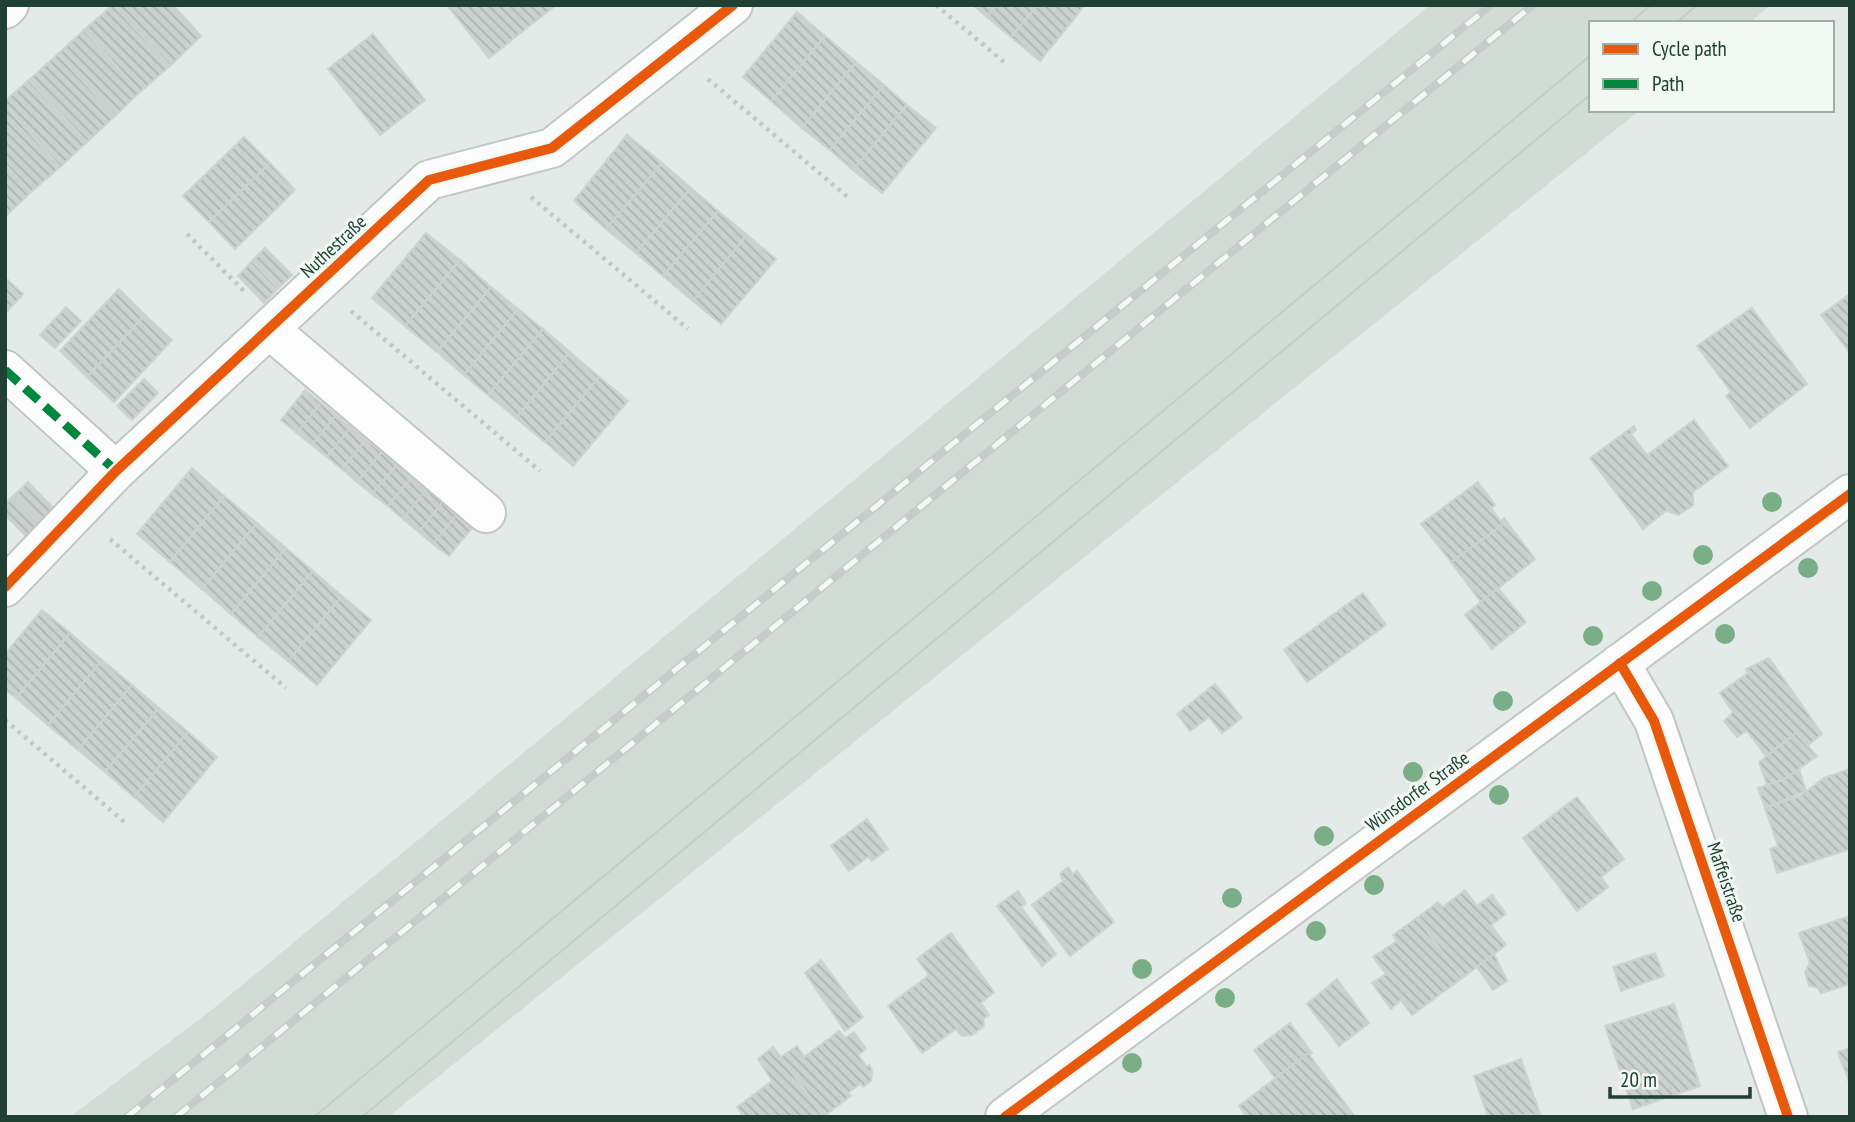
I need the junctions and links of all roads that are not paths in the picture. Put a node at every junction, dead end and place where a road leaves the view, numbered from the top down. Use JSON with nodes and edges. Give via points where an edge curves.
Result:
{"nodes":[{"id":1,"x":9,"y":5,"type":"edge"},
{"id":2,"x":733,"y":5,"type":"edge"},
{"id":3,"x":5,"y":9,"type":"edge"},
{"id":4,"x":272,"y":326,"type":"junction"},
{"id":5,"x":5,"y":370,"type":"edge"},
{"id":6,"x":116,"y":471,"type":"junction"},
{"id":7,"x":1850,"y":494,"type":"edge"},
{"id":8,"x":486,"y":513,"type":"dead end"},
{"id":9,"x":5,"y":587,"type":"edge"},
{"id":10,"x":1620,"y":663,"type":"junction"},
{"id":11,"x":1005,"y":1117,"type":"edge"},
{"id":12,"x":1788,"y":1117,"type":"edge"}],
"edges":[{"from":1,"to":3,"type":"street"},
{"from":2,"to":4,"type":"street","name":"Nuthestraße","via":[[552,148],[429,180]]},
{"from":4,"to":6,"type":"street","name":"Nuthestraße"},
{"from":4,"to":8,"type":"street"},
{"from":5,"to":6,"type":"street"},
{"from":6,"to":9,"type":"street","name":"Nuthestraße"},
{"from":7,"to":10,"type":"street","name":"Wünsdorfer Straße"},
{"from":10,"to":11,"type":"street","name":"Wünsdorfer Straße"},
{"from":10,"to":12,"type":"street","name":"Maffeistraße","via":[[1654,721]]}]}
